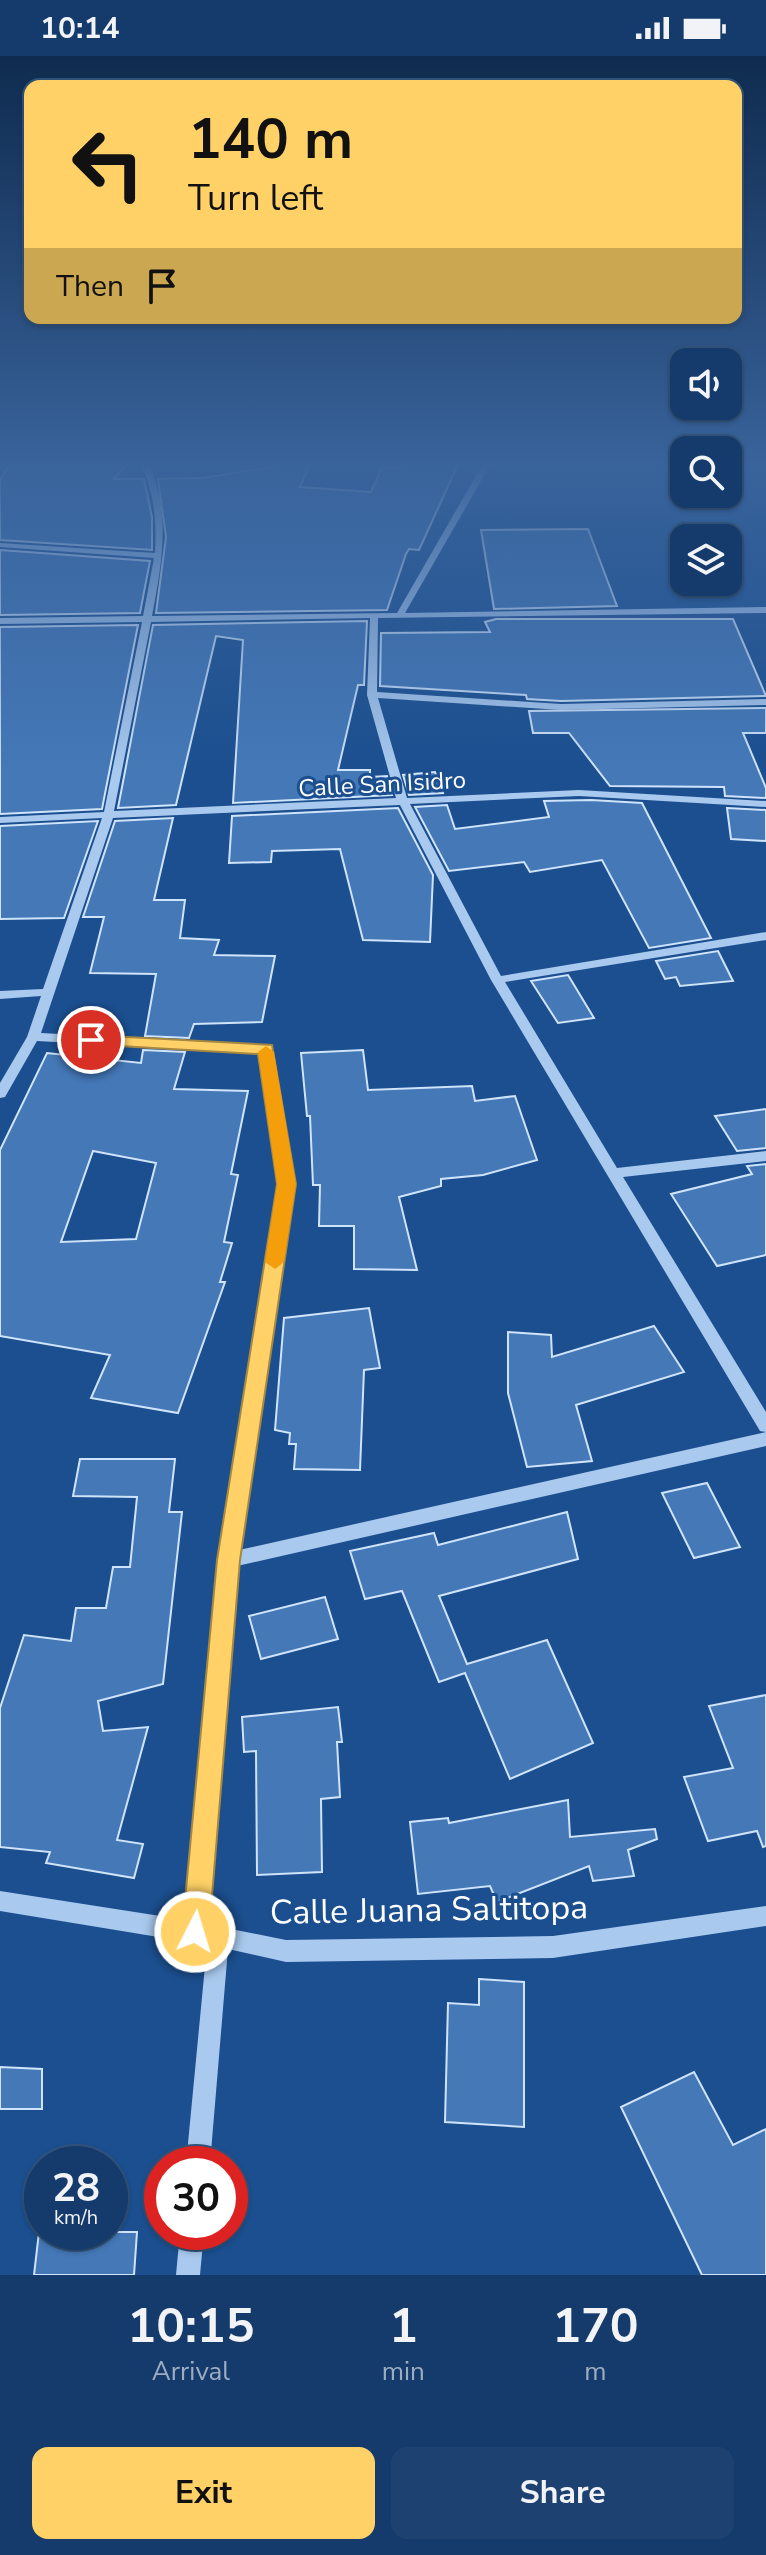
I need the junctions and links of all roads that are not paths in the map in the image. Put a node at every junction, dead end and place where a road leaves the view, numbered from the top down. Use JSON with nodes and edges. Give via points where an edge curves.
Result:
{"nodes":[{"id":1,"x":157,"y":564,"type":"edge"},
{"id":2,"x":429,"y":564,"type":"edge"},
{"id":3,"x":766,"y":610,"type":"edge"},
{"id":4,"x":399,"y":616,"type":"junction"},
{"id":5,"x":374,"y":617,"type":"junction"},
{"id":6,"x":145,"y":618,"type":"junction"},
{"id":7,"x":0,"y":621,"type":"edge"},
{"id":8,"x":372,"y":695,"type":"junction"},
{"id":9,"x":766,"y":702,"type":"edge"},
{"id":10,"x":404,"y":803,"type":"junction"},
{"id":11,"x":766,"y":804,"type":"edge"},
{"id":12,"x":108,"y":817,"type":"junction"},
{"id":13,"x":0,"y":820,"type":"edge"},
{"id":14,"x":766,"y":936,"type":"edge"},
{"id":15,"x":497,"y":980,"type":"junction"},
{"id":16,"x":48,"y":992,"type":"junction"},
{"id":17,"x":0,"y":995,"type":"edge"},
{"id":18,"x":33,"y":1037,"type":"junction"},
{"id":19,"x":0,"y":1094,"type":"edge"},
{"id":20,"x":766,"y":1156,"type":"edge"},
{"id":21,"x":612,"y":1173,"type":"junction"},
{"id":22,"x":766,"y":1426,"type":"edge"},
{"id":23,"x":766,"y":1439,"type":"edge"},
{"id":24,"x":229,"y":1560,"type":"junction"},
{"id":25,"x":0,"y":1901,"type":"edge"},
{"id":26,"x":766,"y":1916,"type":"edge"},
{"id":27,"x":195,"y":1932,"type":"junction"},
{"id":28,"x":218,"y":1938,"type":"junction"},
{"id":29,"x":200,"y":2146,"type":"edge"},
{"id":30,"x":190,"y":2250,"type":"edge"},
{"id":31,"x":188,"y":2275,"type":"edge"}],
"edges":[{"from":1,"to":6,"type":"street"},
{"from":2,"to":4,"type":"street"},
{"from":3,"to":4,"type":"street"},
{"from":4,"to":5,"type":"street"},
{"from":5,"to":6,"type":"street"},
{"from":5,"to":8,"type":"street"},
{"from":6,"to":7,"type":"street"},
{"from":6,"to":12,"type":"street"},
{"from":8,"to":9,"type":"street","via":[[561,707]]},
{"from":8,"to":10,"type":"street"},
{"from":10,"to":11,"type":"street","name":"Calle San Isidro","via":[[579,793]]},
{"from":10,"to":12,"type":"street","name":"Calle San Isidro"},
{"from":10,"to":15,"type":"street"},
{"from":12,"to":13,"type":"street","name":"Calle San Isidro"},
{"from":12,"to":16,"type":"street"},
{"from":14,"to":15,"type":"street"},
{"from":15,"to":21,"type":"street"},
{"from":16,"to":17,"type":"street"},
{"from":16,"to":18,"type":"street"},
{"from":18,"to":19,"type":"street"},
{"from":18,"to":24,"type":"street","via":[[266,1049],[287,1184]]},
{"from":20,"to":21,"type":"street"},
{"from":21,"to":22,"type":"street"},
{"from":23,"to":24,"type":"street"},
{"from":24,"to":27,"type":"street"},
{"from":25,"to":27,"type":"street","name":"Calle Juana Saltitopa"},
{"from":26,"to":28,"type":"street","name":"Calle Juana Saltitopa","via":[[553,1947],[286,1951]]},
{"from":27,"to":28,"type":"street","name":"Calle Juana Saltitopa"},
{"from":28,"to":29,"type":"street"},
{"from":30,"to":31,"type":"street"}]}
